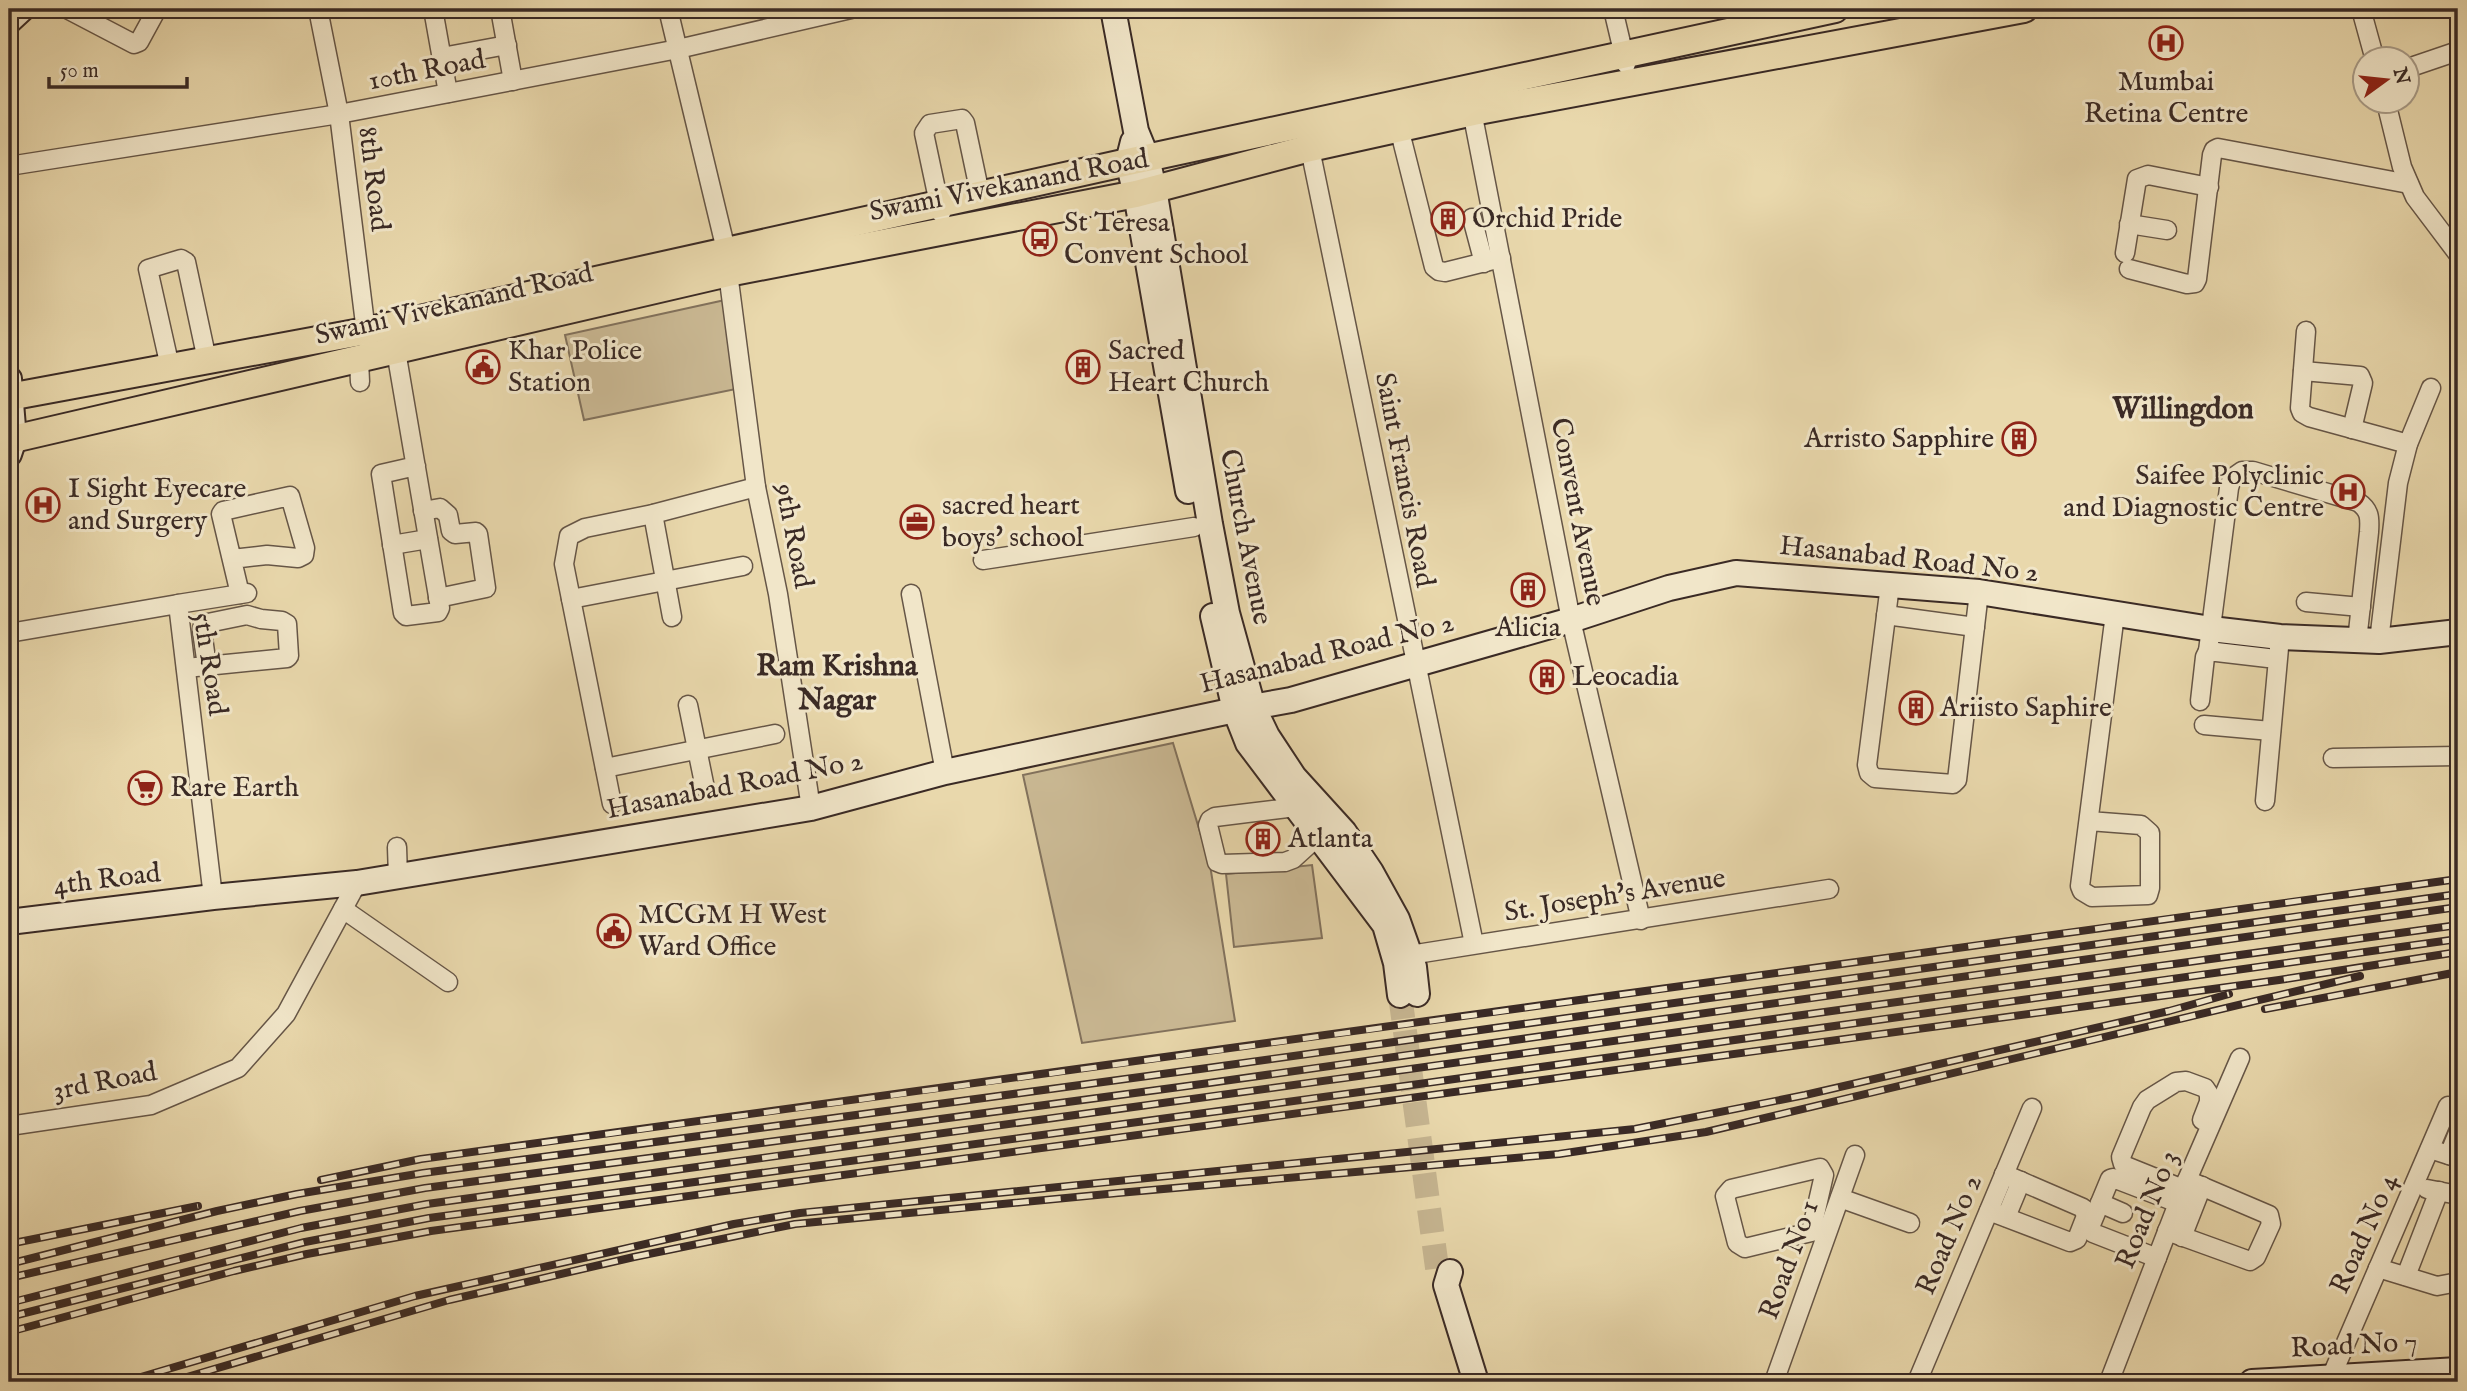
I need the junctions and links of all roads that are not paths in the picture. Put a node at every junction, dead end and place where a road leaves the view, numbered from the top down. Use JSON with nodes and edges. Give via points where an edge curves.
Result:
{"nodes":[{"id":1,"x":22,"y":9,"type":"edge"},
{"id":2,"x":67,"y":9,"type":"edge"},
{"id":3,"x":157,"y":9,"type":"edge"},
{"id":4,"x":318,"y":9,"type":"edge"},
{"id":5,"x":433,"y":9,"type":"edge"},
{"id":6,"x":500,"y":9,"type":"edge"},
{"id":7,"x":668,"y":9,"type":"edge"},
{"id":8,"x":851,"y":9,"type":"edge"},
{"id":9,"x":1113,"y":9,"type":"edge"},
{"id":10,"x":1614,"y":9,"type":"edge"},
{"id":11,"x":1835,"y":9,"type":"edge"},
{"id":12,"x":2024,"y":9,"type":"edge"},
{"id":13,"x":2361,"y":9,"type":"edge"},
{"id":14,"x":9,"y":22,"type":"edge"},
{"id":15,"x":507,"y":45,"type":"junction"},
{"id":16,"x":2371,"y":46,"type":"edge"},
{"id":17,"x":678,"y":49,"type":"junction"},
{"id":18,"x":2458,"y":51,"type":"edge"},
{"id":19,"x":1623,"y":56,"type":"junction"},
{"id":20,"x":442,"y":57,"type":"junction"},
{"id":21,"x":2422,"y":63,"type":"edge"},
{"id":22,"x":1632,"y":80,"type":"junction"},
{"id":23,"x":513,"y":81,"type":"junction"},
{"id":24,"x":448,"y":93,"type":"junction"},
{"id":25,"x":1470,"y":100,"type":"junction"},
{"id":26,"x":339,"y":114,"type":"junction"},
{"id":27,"x":2389,"y":116,"type":"edge"},
{"id":28,"x":1399,"y":128,"type":"junction"},
{"id":29,"x":1307,"y":136,"type":"junction"},
{"id":30,"x":1138,"y":160,"type":"junction"},
{"id":31,"x":9,"y":166,"type":"edge"},
{"id":32,"x":2409,"y":184,"type":"junction"},
{"id":33,"x":2208,"y":187,"type":"junction"},
{"id":34,"x":1145,"y":192,"type":"junction"},
{"id":35,"x":980,"y":194,"type":"junction"},
{"id":36,"x":939,"y":204,"type":"junction"},
{"id":37,"x":1472,"y":218,"type":"dead end"},
{"id":38,"x":2129,"y":224,"type":"junction"},
{"id":39,"x":2167,"y":230,"type":"dead end"},
{"id":40,"x":946,"y":231,"type":"junction"},
{"id":41,"x":2458,"y":254,"type":"edge"},
{"id":42,"x":1493,"y":260,"type":"junction"},
{"id":43,"x":727,"y":262,"type":"junction"},
{"id":44,"x":366,"y":331,"type":"junction"},
{"id":45,"x":2306,"y":331,"type":"dead end"},
{"id":46,"x":291,"y":345,"type":"junction"},
{"id":47,"x":396,"y":351,"type":"junction"},
{"id":48,"x":206,"y":360,"type":"junction"},
{"id":49,"x":170,"y":367,"type":"junction"},
{"id":50,"x":363,"y":367,"type":"junction"},
{"id":51,"x":2303,"y":371,"type":"junction"},
{"id":52,"x":298,"y":374,"type":"junction"},
{"id":53,"x":2431,"y":388,"type":"dead end"},
{"id":54,"x":10,"y":391,"type":"edge"},
{"id":55,"x":2352,"y":429,"type":"junction"},
{"id":56,"x":11,"y":444,"type":"edge"},
{"id":57,"x":2408,"y":444,"type":"junction"},
{"id":58,"x":416,"y":466,"type":"junction"},
{"id":59,"x":756,"y":487,"type":"junction"},
{"id":60,"x":424,"y":511,"type":"junction"},
{"id":61,"x":653,"y":514,"type":"junction"},
{"id":62,"x":1194,"y":527,"type":"junction"},
{"id":63,"x":428,"y":539,"type":"junction"},
{"id":64,"x":392,"y":545,"type":"junction"},
{"id":65,"x":232,"y":559,"type":"junction"},
{"id":66,"x":983,"y":560,"type":"dead end"},
{"id":67,"x":743,"y":566,"type":"dead end"},
{"id":68,"x":666,"y":581,"type":"junction"},
{"id":69,"x":1890,"y":585,"type":"junction"},
{"id":70,"x":1979,"y":592,"type":"junction"},
{"id":71,"x":911,"y":594,"type":"dead end"},
{"id":72,"x":239,"y":595,"type":"junction"},
{"id":73,"x":438,"y":598,"type":"junction"},
{"id":74,"x":571,"y":599,"type":"junction"},
{"id":75,"x":2306,"y":602,"type":"dead end"},
{"id":76,"x":178,"y":604,"type":"junction"},
{"id":77,"x":2361,"y":607,"type":"junction"},
{"id":78,"x":2115,"y":614,"type":"junction"},
{"id":79,"x":1886,"y":615,"type":"junction"},
{"id":80,"x":234,"y":617,"type":"junction"},
{"id":81,"x":672,"y":617,"type":"dead end"},
{"id":82,"x":1571,"y":620,"type":"junction"},
{"id":83,"x":1975,"y":627,"type":"junction"},
{"id":84,"x":2458,"y":632,"type":"edge"},
{"id":85,"x":9,"y":633,"type":"edge"},
{"id":86,"x":2209,"y":640,"type":"junction"},
{"id":87,"x":2368,"y":641,"type":"junction"},
{"id":88,"x":2273,"y":644,"type":"junction"},
{"id":89,"x":1415,"y":664,"type":"junction"},
{"id":90,"x":206,"y":666,"type":"junction"},
{"id":91,"x":186,"y":668,"type":"junction"},
{"id":92,"x":2200,"y":701,"type":"dead end"},
{"id":93,"x":688,"y":705,"type":"dead end"},
{"id":94,"x":1244,"y":708,"type":"junction"},
{"id":95,"x":2204,"y":725,"type":"dead end"},
{"id":96,"x":2266,"y":730,"type":"junction"},
{"id":97,"x":775,"y":734,"type":"dead end"},
{"id":98,"x":698,"y":750,"type":"junction"},
{"id":99,"x":2458,"y":756,"type":"edge"},
{"id":100,"x":2333,"y":758,"type":"dead end"},
{"id":101,"x":605,"y":768,"type":"junction"},
{"id":102,"x":945,"y":772,"type":"junction"},
{"id":103,"x":705,"y":788,"type":"dead end"},
{"id":104,"x":2265,"y":801,"type":"dead end"},
{"id":105,"x":612,"y":804,"type":"dead end"},
{"id":106,"x":1296,"y":807,"type":"junction"},
{"id":107,"x":811,"y":808,"type":"junction"},
{"id":108,"x":2089,"y":821,"type":"junction"},
{"id":109,"x":1327,"y":829,"type":"junction"},
{"id":110,"x":397,"y":847,"type":"dead end"},
{"id":111,"x":398,"y":877,"type":"junction"},
{"id":112,"x":357,"y":883,"type":"junction"},
{"id":113,"x":1829,"y":889,"type":"dead end"},
{"id":114,"x":213,"y":897,"type":"junction"},
{"id":115,"x":343,"y":909,"type":"junction"},
{"id":116,"x":1641,"y":920,"type":"junction"},
{"id":117,"x":9,"y":922,"type":"edge"},
{"id":118,"x":1474,"y":944,"type":"junction"},
{"id":119,"x":1410,"y":955,"type":"junction"},
{"id":120,"x":448,"y":982,"type":"dead end"},
{"id":121,"x":2240,"y":1058,"type":"dead end"},
{"id":122,"x":2448,"y":1106,"type":"dead end"},
{"id":123,"x":2032,"y":1108,"type":"dead end"},
{"id":124,"x":2211,"y":1111,"type":"junction"},
{"id":125,"x":9,"y":1126,"type":"edge"},
{"id":126,"x":2458,"y":1133,"type":"edge"},
{"id":127,"x":2430,"y":1149,"type":"junction"},
{"id":128,"x":1855,"y":1155,"type":"dead end"},
{"id":129,"x":2453,"y":1156,"type":"edge"},
{"id":130,"x":1849,"y":1173,"type":"junction"},
{"id":131,"x":1823,"y":1178,"type":"junction"},
{"id":132,"x":2013,"y":1178,"type":"junction"},
{"id":133,"x":2414,"y":1187,"type":"junction"},
{"id":134,"x":2185,"y":1189,"type":"junction"},
{"id":135,"x":2439,"y":1192,"type":"junction"},
{"id":136,"x":2458,"y":1195,"type":"edge"},
{"id":137,"x":1840,"y":1198,"type":"junction"},
{"id":138,"x":2100,"y":1203,"type":"junction"},
{"id":139,"x":1989,"y":1211,"type":"junction"},
{"id":140,"x":2123,"y":1213,"type":"dead end"},
{"id":141,"x":2006,"y":1217,"type":"junction"},
{"id":142,"x":1910,"y":1223,"type":"dead end"},
{"id":143,"x":1820,"y":1230,"type":"junction"},
{"id":144,"x":2175,"y":1234,"type":"junction"},
{"id":145,"x":2157,"y":1258,"type":"junction"},
{"id":146,"x":2378,"y":1268,"type":"junction"},
{"id":147,"x":2406,"y":1276,"type":"junction"},
{"id":148,"x":1445,"y":1277,"type":"tunnel mouth"},
{"id":149,"x":2458,"y":1282,"type":"edge"},
{"id":150,"x":2458,"y":1370,"type":"edge"},
{"id":151,"x":2330,"y":1380,"type":"edge"},
{"id":152,"x":1476,"y":1382,"type":"edge"},
{"id":153,"x":1774,"y":1382,"type":"edge"},
{"id":154,"x":1917,"y":1382,"type":"edge"},
{"id":155,"x":2109,"y":1382,"type":"edge"},
{"id":156,"x":2252,"y":1382,"type":"edge"}],
"edges":[{"from":1,"to":14,"type":"street"},
{"from":2,"to":3,"type":"street","via":[[134,44]]},
{"from":4,"to":26,"type":"street","name":"8th Road"},
{"from":5,"to":20,"type":"street"},
{"from":6,"to":15,"type":"street"},
{"from":7,"to":17,"type":"street","name":"9th Road"},
{"from":8,"to":17,"type":"street","name":"10th Road"},
{"from":9,"to":30,"type":"street"},
{"from":10,"to":19,"type":"street"},
{"from":11,"to":19,"type":"main road","name":"Swami Vivekanand Road"},
{"from":12,"to":22,"type":"main road","name":"Swami Vivekanand Road"},
{"from":13,"to":16,"type":"street"},
{"from":15,"to":20,"type":"street"},
{"from":15,"to":23,"type":"street"},
{"from":17,"to":23,"type":"street","name":"10th Road"},
{"from":17,"to":43,"type":"street","name":"9th Road"},
{"from":18,"to":21,"type":"street"},
{"from":19,"to":22,"type":"street"},
{"from":19,"to":25,"type":"main road","name":"Swami Vivekanand Road"},
{"from":20,"to":24,"type":"street"},
{"from":22,"to":25,"type":"main road","name":"Swami Vivekanand Road"},
{"from":23,"to":24,"type":"street","name":"10th Road"},
{"from":24,"to":26,"type":"street","name":"10th Road"},
{"from":25,"to":28,"type":"main road","name":"Swami Vivekanand Road"},
{"from":25,"to":29,"type":"main road","name":"Swami Vivekanand Road"},
{"from":25,"to":42,"type":"street","name":"Convent Avenue"},
{"from":26,"to":31,"type":"street","name":"10th Road"},
{"from":26,"to":44,"type":"street","name":"8th Road"},
{"from":27,"to":32,"type":"street"},
{"from":28,"to":29,"type":"main road","name":"Swami Vivekanand Road"},
{"from":28,"to":42,"type":"street","via":[[1434,267],[1445,272]]},
{"from":29,"to":30,"type":"main road","name":"Swami Vivekanand Road"},
{"from":29,"to":34,"type":"main road","name":"Swami Vivekanand Road"},
{"from":29,"to":89,"type":"street","name":"Saint Francis Road"},
{"from":30,"to":34,"type":"street","name":"Church Avenue"},
{"from":30,"to":35,"type":"main road","name":"Swami Vivekanand Road"},
{"from":32,"to":33,"type":"street","via":[[2221,147],[2212,155]]},
{"from":32,"to":41,"type":"street"},
{"from":33,"to":38,"type":"street","via":[[2140,176],[2135,181]]},
{"from":33,"to":38,"type":"street","via":[[2195,283],[2127,261]]},
{"from":34,"to":40,"type":"main road","name":"Swami Vivekanand Road"},
{"from":34,"to":62,"type":"street"},
{"from":34,"to":94,"type":"street","name":"Church Avenue"},
{"from":35,"to":36,"type":"main road","name":"Swami Vivekanand Road"},
{"from":35,"to":36,"type":"street","via":[[965,123],[956,119],[930,124],[924,133]]},
{"from":36,"to":40,"type":"street"},
{"from":36,"to":43,"type":"main road","name":"Swami Vivekanand Road"},
{"from":37,"to":42,"type":"street"},
{"from":38,"to":39,"type":"street"},
{"from":40,"to":43,"type":"main road","name":"Swami Vivekanand Road"},
{"from":42,"to":82,"type":"street","name":"Convent Avenue"},
{"from":43,"to":44,"type":"main road","name":"Swami Vivekanand Road"},
{"from":43,"to":47,"type":"main road","name":"Swami Vivekanand Road"},
{"from":43,"to":59,"type":"street","name":"9th Road"},
{"from":44,"to":46,"type":"main road","name":"Swami Vivekanand Road"},
{"from":44,"to":50,"type":"street","name":"8th Road"},
{"from":45,"to":51,"type":"street"},
{"from":46,"to":48,"type":"main road","name":"Swami Vivekanand Road"},
{"from":46,"to":52,"type":"main road"},
{"from":47,"to":50,"type":"main road","name":"Swami Vivekanand Road"},
{"from":47,"to":58,"type":"street"},
{"from":48,"to":49,"type":"main road","name":"Swami Vivekanand Road"},
{"from":48,"to":49,"type":"street","via":[[186,262],[181,259],[148,270]]},
{"from":49,"to":54,"type":"main road","name":"Swami Vivekanand Road"},
{"from":50,"to":52,"type":"main road","name":"Swami Vivekanand Road"},
{"from":51,"to":55,"type":"street","via":[[2302,413]]},
{"from":51,"to":55,"type":"street","via":[[2360,376],[2363,383]]},
{"from":52,"to":56,"type":"main road","name":"Swami Vivekanand Road"},
{"from":53,"to":57,"type":"street"},
{"from":54,"to":56,"type":"street"},
{"from":55,"to":57,"type":"street"},
{"from":57,"to":87,"type":"street"},
{"from":58,"to":60,"type":"street"},
{"from":58,"to":64,"type":"street","via":[[381,474]]},
{"from":59,"to":61,"type":"street"},
{"from":59,"to":107,"type":"street","name":"9th Road","via":[[778,594]]},
{"from":60,"to":63,"type":"street"},
{"from":60,"to":73,"type":"street","via":[[444,510],[455,534],[476,532],[486,584],[484,589]]},
{"from":61,"to":68,"type":"street"},
{"from":61,"to":74,"type":"street","via":[[584,528],[569,536],[565,564]]},
{"from":62,"to":66,"type":"street"},
{"from":62,"to":94,"type":"street","via":[[1221,658]]},
{"from":63,"to":64,"type":"street"},
{"from":63,"to":73,"type":"street"},
{"from":64,"to":73,"type":"street","via":[[404,615],[439,611]]},
{"from":65,"to":65,"type":"street","via":[[223,511],[290,496],[304,555]]},
{"from":65,"to":72,"type":"street"},
{"from":67,"to":68,"type":"street"},
{"from":68,"to":74,"type":"street"},
{"from":68,"to":81,"type":"street"},
{"from":69,"to":70,"type":"street","name":"Hasanabad Road No 2"},
{"from":69,"to":79,"type":"street"},
{"from":69,"to":82,"type":"street","name":"Hasanabad Road No 2","via":[[1736,573],[1669,588]]},
{"from":70,"to":78,"type":"street","name":"Hasanabad Road No 2"},
{"from":70,"to":83,"type":"street"},
{"from":71,"to":102,"type":"street"},
{"from":72,"to":76,"type":"street"},
{"from":72,"to":80,"type":"street"},
{"from":74,"to":101,"type":"street"},
{"from":75,"to":77,"type":"street"},
{"from":76,"to":85,"type":"street","name":"5th Road"},
{"from":76,"to":91,"type":"street","name":"5th Road"},
{"from":77,"to":86,"type":"street","via":[[2370,519],[2367,509],[2332,494],[2242,471],[2232,478],[2229,488]]},
{"from":77,"to":87,"type":"street"},
{"from":78,"to":86,"type":"street","name":"Hasanabad Road No 2"},
{"from":78,"to":108,"type":"street"},
{"from":79,"to":83,"type":"street"},
{"from":79,"to":83,"type":"street","via":[[1867,765],[1875,778],[1957,780]]},
{"from":80,"to":90,"type":"street","via":[[204,624]]},
{"from":80,"to":90,"type":"street","via":[[252,615],[285,622],[288,657]]},
{"from":82,"to":89,"type":"street","name":"Hasanabad Road No 2"},
{"from":82,"to":116,"type":"street","name":"Convent Avenue"},
{"from":84,"to":87,"type":"street","name":"Hasanabad Road No 2"},
{"from":86,"to":88,"type":"street","name":"Hasanabad Road No 2"},
{"from":86,"to":92,"type":"street"},
{"from":87,"to":88,"type":"street","name":"Hasanabad Road No 2"},
{"from":88,"to":96,"type":"street"},
{"from":89,"to":94,"type":"street","name":"Hasanabad Road No 2","via":[[1292,700]]},
{"from":89,"to":118,"type":"street","name":"Saint Francis Road"},
{"from":90,"to":91,"type":"street"},
{"from":91,"to":114,"type":"street","name":"5th Road"},
{"from":93,"to":98,"type":"street"},
{"from":94,"to":102,"type":"street","name":"Hasanabad Road No 2"},
{"from":94,"to":106,"type":"street","via":[[1248,743]]},
{"from":94,"to":109,"type":"street","name":"Church Avenue"},
{"from":95,"to":96,"type":"street"},
{"from":96,"to":104,"type":"street"},
{"from":97,"to":98,"type":"street"},
{"from":98,"to":101,"type":"street"},
{"from":98,"to":103,"type":"street"},
{"from":99,"to":100,"type":"street"},
{"from":101,"to":105,"type":"street"},
{"from":102,"to":107,"type":"street","name":"Hasanabad Road No 2"},
{"from":106,"to":109,"type":"street"},
{"from":106,"to":109,"type":"street","via":[[1210,820],[1217,862],[1284,862]]},
{"from":107,"to":111,"type":"street","name":"Hasanabad Road No 2"},
{"from":108,"to":108,"type":"street","via":[[2082,891],[2092,897],[2148,895],[2148,829]]},
{"from":109,"to":119,"type":"street","name":"Church Avenue","via":[[1371,872],[1397,919]]},
{"from":109,"to":119,"type":"street","name":"Church Avenue","via":[[1385,925],[1409,994],[1414,967]]},
{"from":110,"to":111,"type":"street"},
{"from":111,"to":112,"type":"street","name":"Hasanabad Road No 2"},
{"from":112,"to":114,"type":"street","name":"Hasanabad Road No 2"},
{"from":112,"to":115,"type":"street","name":"3rd Road"},
{"from":113,"to":116,"type":"street","name":"St. Joseph's Avenue"},
{"from":114,"to":117,"type":"street","name":"4th Road"},
{"from":115,"to":120,"type":"street"},
{"from":115,"to":125,"type":"street","name":"3rd Road","via":[[286,1014],[238,1068],[151,1105]]},
{"from":116,"to":118,"type":"street","name":"St. Joseph's Avenue"},
{"from":118,"to":119,"type":"street","name":"St. Joseph's Avenue"},
{"from":121,"to":124,"type":"street","name":"Road No 3"},
{"from":122,"to":127,"type":"street","name":"Road No 4"},
{"from":123,"to":132,"type":"street","name":"Road No 2"},
{"from":124,"to":134,"type":"street","name":"Road No 3"},
{"from":124,"to":134,"type":"street","via":[[2205,1088],[2176,1082],[2147,1100],[2121,1157],[2126,1166]]},
{"from":126,"to":129,"type":"street"},
{"from":127,"to":129,"type":"street"},
{"from":127,"to":133,"type":"street","name":"Road No 4"},
{"from":128,"to":130,"type":"street","name":"Road No 1"},
{"from":130,"to":131,"type":"street"},
{"from":130,"to":137,"type":"street","name":"Road No 1"},
{"from":131,"to":143,"type":"street"},
{"from":131,"to":143,"type":"street","via":[[1823,1170],[1817,1167],[1731,1189],[1725,1196],[1740,1247]]},
{"from":132,"to":139,"type":"street","name":"Road No 2"},
{"from":132,"to":141,"type":"street"},
{"from":132,"to":141,"type":"street","via":[[2083,1208],[2086,1216],[2077,1239],[2070,1242]]},
{"from":133,"to":135,"type":"street"},
{"from":133,"to":146,"type":"street","name":"Road No 4"},
{"from":134,"to":138,"type":"street","via":[[2113,1178]]},
{"from":134,"to":144,"type":"street","name":"Road No 3"},
{"from":134,"to":144,"type":"street"},
{"from":134,"to":144,"type":"street","via":[[2269,1215],[2272,1224],[2250,1261]]},
{"from":135,"to":136,"type":"street"},
{"from":135,"to":147,"type":"street"},
{"from":137,"to":142,"type":"street"},
{"from":137,"to":143,"type":"street","name":"Road No 1"},
{"from":138,"to":140,"type":"street"},
{"from":138,"to":145,"type":"street","via":[[2090,1227],[2093,1233]]},
{"from":139,"to":141,"type":"street"},
{"from":139,"to":154,"type":"street","name":"Road No 2"},
{"from":143,"to":153,"type":"street","name":"Road No 1"},
{"from":144,"to":145,"type":"street","name":"Road No 3"},
{"from":145,"to":155,"type":"street","name":"Road No 3"},
{"from":146,"to":147,"type":"street"},
{"from":146,"to":151,"type":"street","name":"Road No 4"},
{"from":147,"to":149,"type":"street","via":[[2437,1286]]},
{"from":148,"to":152,"type":"street"},
{"from":150,"to":151,"type":"street","name":"Road No 7"},
{"from":151,"to":156,"type":"street","name":"Road No 7"}]}
